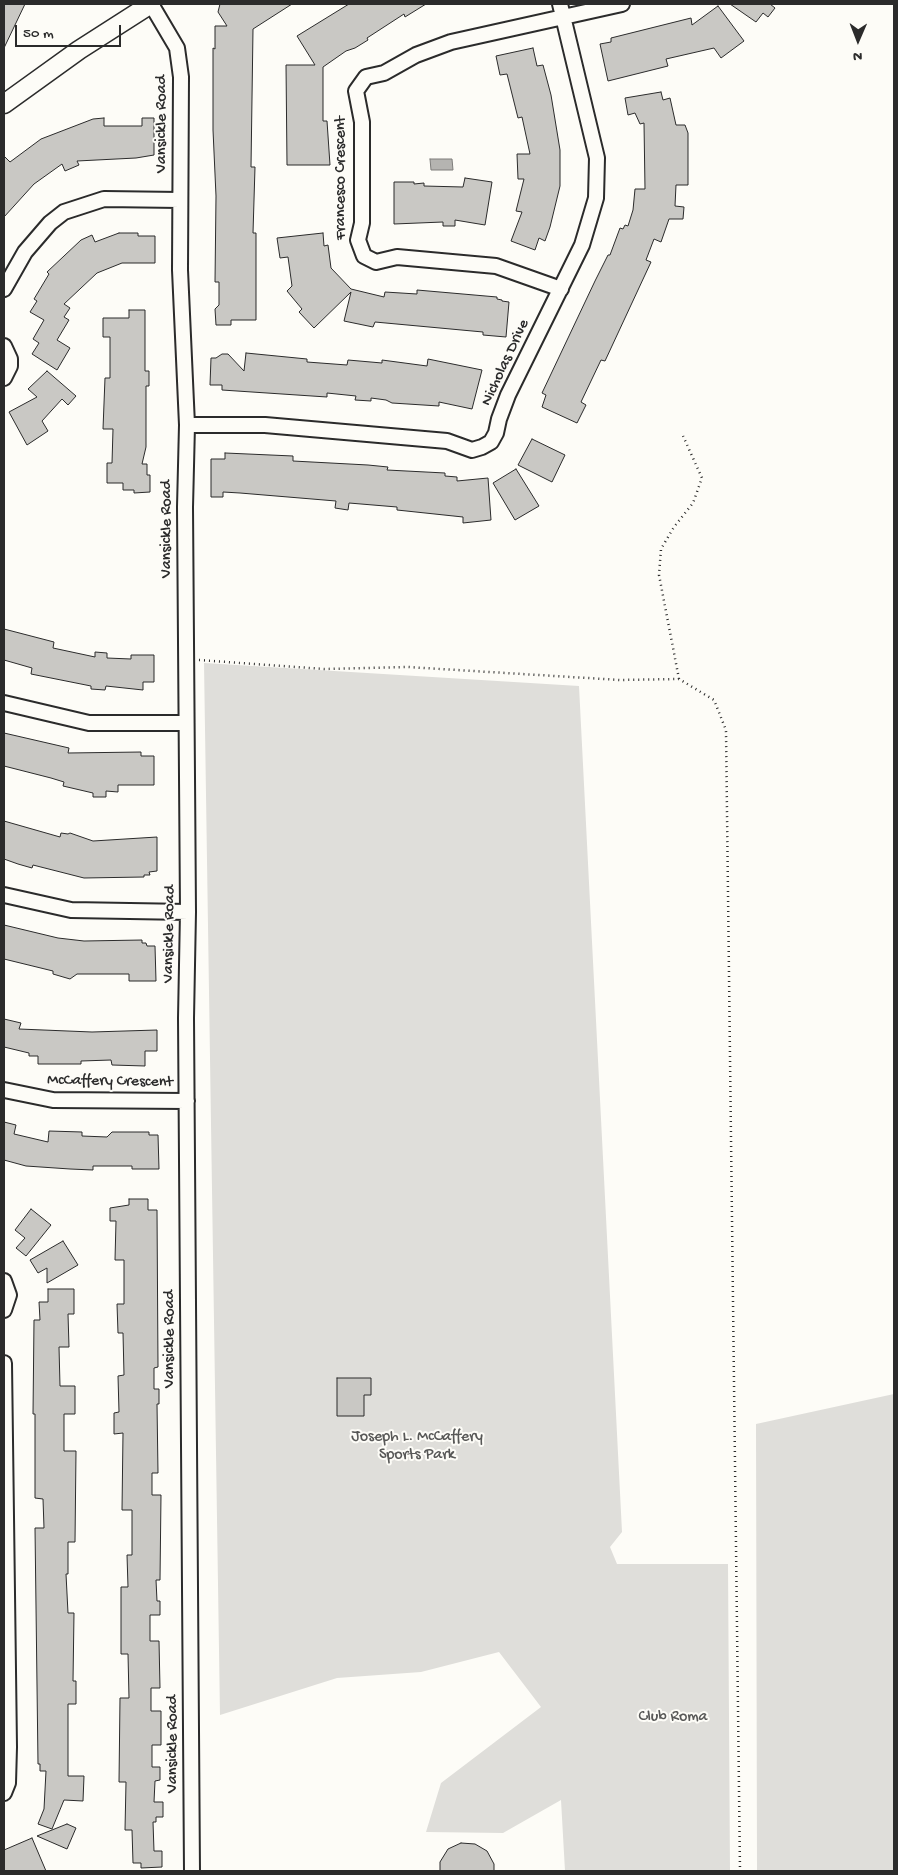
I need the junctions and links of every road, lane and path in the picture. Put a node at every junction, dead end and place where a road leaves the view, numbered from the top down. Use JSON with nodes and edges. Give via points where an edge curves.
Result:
{"nodes":[{"id":1,"x":151,"y":4,"type":"edge"},
{"id":2,"x":560,"y":4,"type":"edge"},
{"id":3,"x":622,"y":4,"type":"edge"},
{"id":4,"x":563,"y":18,"type":"junction"},
{"id":5,"x":4,"y":104,"type":"edge"},
{"id":6,"x":180,"y":200,"type":"junction"},
{"id":7,"x":4,"y":289,"type":"edge"},
{"id":8,"x":561,"y":289,"type":"junction"},
{"id":9,"x":4,"y":346,"type":"edge"},
{"id":10,"x":4,"y":378,"type":"edge"},
{"id":11,"x":187,"y":425,"type":"junction"},
{"id":12,"x":683,"y":436,"type":"dead end"},
{"id":13,"x":186,"y":660,"type":"junction"},
{"id":14,"x":679,"y":679,"type":"junction"},
{"id":15,"x":4,"y":703,"type":"edge"},
{"id":16,"x":186,"y":723,"type":"junction"},
{"id":17,"x":4,"y":895,"type":"edge"},
{"id":18,"x":188,"y":912,"type":"junction"},
{"id":19,"x":4,"y":1090,"type":"edge"},
{"id":20,"x":187,"y":1101,"type":"junction"},
{"id":21,"x":4,"y":1282,"type":"edge"},
{"id":22,"x":4,"y":1310,"type":"edge"},
{"id":23,"x":4,"y":1363,"type":"edge"},
{"id":24,"x":4,"y":1793,"type":"edge"},
{"id":25,"x":192,"y":1871,"type":"edge"},
{"id":26,"x":740,"y":1871,"type":"edge"}],
"edges":[{"from":1,"to":5,"type":"main road"},
{"from":1,"to":6,"type":"street","name":"Vansickle Road","via":[[171,36],[180,61]]},
{"from":2,"to":4,"type":"street","name":"Nicholas Drive"},
{"from":3,"to":4,"type":"street","name":"Francesco Crescent"},
{"from":4,"to":8,"type":"street","name":"Nicholas Drive","via":[[597,158],[598,184],[588,228]]},
{"from":4,"to":8,"type":"street","name":"Francesco Crescent","via":[[433,48],[384,73],[366,77],[358,86],[356,97],[361,114],[362,222],[358,240],[364,256],[376,262],[397,257],[496,266]]},
{"from":6,"to":7,"type":"street","via":[[104,199],[64,212],[25,252]]},
{"from":6,"to":11,"type":"street","name":"Vansickle Road"},
{"from":8,"to":11,"type":"street","name":"Nicholas Drive","via":[[508,395],[494,437],[482,448],[472,450],[447,441],[265,425]]},
{"from":9,"to":10,"type":"street","via":[[10,359]]},
{"from":11,"to":13,"type":"street","name":"Vansickle Road"},
{"from":12,"to":14,"type":"path","via":[[702,478],[693,503],[661,549],[659,575]]},
{"from":13,"to":14,"type":"path","via":[[324,669],[408,667],[620,680]]},
{"from":13,"to":16,"type":"street","name":"Vansickle Road"},
{"from":14,"to":26,"type":"path","via":[[714,700],[726,730]]},
{"from":15,"to":16,"type":"street","via":[[89,723]]},
{"from":16,"to":18,"type":"street","name":"Vansickle Road"},
{"from":17,"to":18,"type":"street","via":[[71,910]]},
{"from":18,"to":20,"type":"street","name":"Vansickle Road"},
{"from":19,"to":20,"type":"street","name":"McCaffery Crescent","via":[[59,1101]]},
{"from":20,"to":25,"type":"street","name":"Vansickle Road"},
{"from":21,"to":22,"type":"street","via":[[9,1295]]},
{"from":23,"to":24,"type":"street","via":[[9,1747],[8,1783]]}]}
